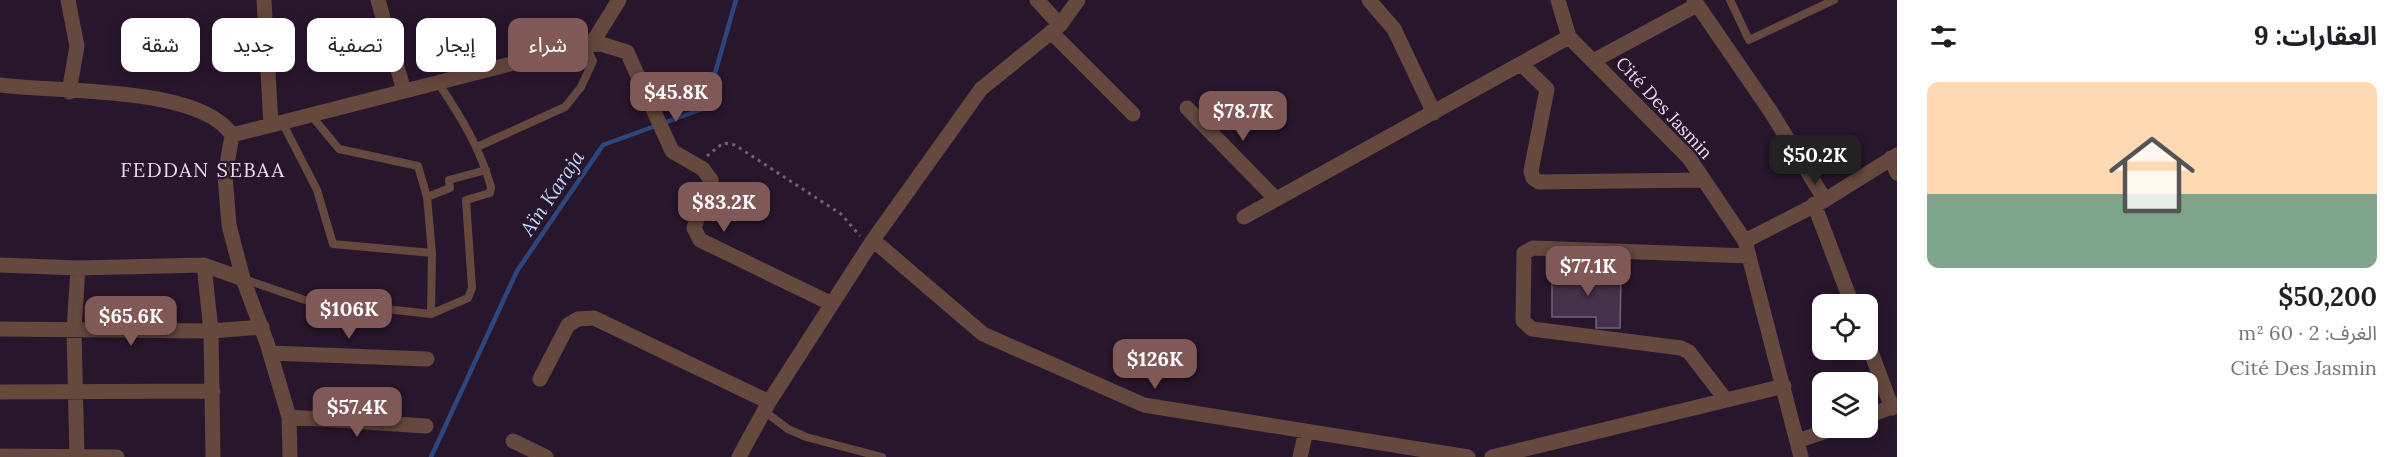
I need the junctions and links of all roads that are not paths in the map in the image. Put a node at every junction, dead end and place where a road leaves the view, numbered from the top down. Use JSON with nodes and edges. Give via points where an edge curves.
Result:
{"nodes":[{"id":1,"x":68,"y":0,"type":"edge"},
{"id":2,"x":264,"y":0,"type":"edge"},
{"id":3,"x":378,"y":0,"type":"edge"},
{"id":4,"x":619,"y":0,"type":"edge"},
{"id":5,"x":1037,"y":0,"type":"edge"},
{"id":6,"x":1078,"y":0,"type":"edge"},
{"id":7,"x":1369,"y":0,"type":"edge"},
{"id":8,"x":1558,"y":0,"type":"edge"},
{"id":9,"x":1730,"y":0,"type":"edge"},
{"id":10,"x":1834,"y":0,"type":"edge"},
{"id":11,"x":1695,"y":2,"type":"edge"},
{"id":12,"x":1055,"y":28,"type":"junction"},
{"id":13,"x":1569,"y":37,"type":"junction"},
{"id":14,"x":588,"y":45,"type":"junction"},
{"id":15,"x":1593,"y":61,"type":"junction"},
{"id":16,"x":1521,"y":64,"type":"junction"},
{"id":17,"x":508,"y":66,"type":"edge"},
{"id":18,"x":588,"y":72,"type":"edge"},
{"id":19,"x":588,"y":72,"type":"edge"},
{"id":20,"x":439,"y":84,"type":"junction"},
{"id":21,"x":0,"y":85,"type":"edge"},
{"id":22,"x":404,"y":91,"type":"junction"},
{"id":23,"x":69,"y":92,"type":"junction"},
{"id":24,"x":1187,"y":108,"type":"dead end"},
{"id":25,"x":309,"y":113,"type":"junction"},
{"id":26,"x":1434,"y":113,"type":"junction"},
{"id":27,"x":1133,"y":114,"type":"dead end"},
{"id":28,"x":276,"y":123,"type":"junction"},
{"id":29,"x":232,"y":135,"type":"junction"},
{"id":30,"x":477,"y":147,"type":"junction"},
{"id":31,"x":1894,"y":156,"type":"edge"},
{"id":32,"x":486,"y":170,"type":"junction"},
{"id":33,"x":1897,"y":173,"type":"edge"},
{"id":34,"x":1704,"y":180,"type":"junction"},
{"id":35,"x":427,"y":197,"type":"junction"},
{"id":36,"x":1276,"y":199,"type":"junction"},
{"id":37,"x":1820,"y":202,"type":"junction"},
{"id":38,"x":1244,"y":217,"type":"dead end"},
{"id":39,"x":871,"y":243,"type":"junction"},
{"id":40,"x":1747,"y":248,"type":"junction"},
{"id":41,"x":432,"y":253,"type":"junction"},
{"id":42,"x":0,"y":265,"type":"edge"},
{"id":43,"x":204,"y":265,"type":"junction"},
{"id":44,"x":78,"y":267,"type":"junction"},
{"id":45,"x":243,"y":279,"type":"junction"},
{"id":46,"x":1849,"y":294,"type":"edge"},
{"id":47,"x":832,"y":304,"type":"junction"},
{"id":48,"x":431,"y":314,"type":"junction"},
{"id":49,"x":262,"y":327,"type":"junction"},
{"id":50,"x":0,"y":329,"type":"edge"},
{"id":51,"x":74,"y":330,"type":"junction"},
{"id":52,"x":211,"y":331,"type":"junction"},
{"id":53,"x":270,"y":353,"type":"junction"},
{"id":54,"x":427,"y":359,"type":"dead end"},
{"id":55,"x":1875,"y":360,"type":"edge"},
{"id":56,"x":540,"y":379,"type":"dead end"},
{"id":57,"x":1784,"y":386,"type":"junction"},
{"id":58,"x":213,"y":391,"type":"junction"},
{"id":59,"x":0,"y":392,"type":"edge"},
{"id":60,"x":74,"y":392,"type":"junction"},
{"id":61,"x":1726,"y":400,"type":"junction"},
{"id":62,"x":1894,"y":406,"type":"edge"},
{"id":63,"x":766,"y":407,"type":"junction"},
{"id":64,"x":1878,"y":412,"type":"edge"},
{"id":65,"x":289,"y":417,"type":"junction"},
{"id":66,"x":426,"y":426,"type":"dead end"},
{"id":67,"x":1306,"y":431,"type":"junction"},
{"id":68,"x":1812,"y":436,"type":"edge"},
{"id":69,"x":513,"y":441,"type":"dead end"},
{"id":70,"x":1797,"y":441,"type":"junction"},
{"id":71,"x":1396,"y":451,"type":"edge"},
{"id":72,"x":744,"y":452,"type":"edge"},
{"id":73,"x":0,"y":456,"type":"edge"},
{"id":74,"x":77,"y":457,"type":"edge"},
{"id":75,"x":117,"y":457,"type":"edge"},
{"id":76,"x":213,"y":457,"type":"edge"},
{"id":77,"x":290,"y":457,"type":"edge"},
{"id":78,"x":546,"y":457,"type":"edge"},
{"id":79,"x":882,"y":457,"type":"edge"},
{"id":80,"x":1300,"y":457,"type":"edge"},
{"id":81,"x":1468,"y":457,"type":"edge"},
{"id":82,"x":1492,"y":457,"type":"edge"},
{"id":83,"x":1801,"y":457,"type":"edge"}],
"edges":[{"from":1,"to":23,"type":"street","via":[[77,46]]},
{"from":2,"to":28,"type":"street"},
{"from":3,"to":22,"type":"street"},
{"from":4,"to":14,"type":"street"},
{"from":5,"to":12,"type":"street"},
{"from":6,"to":12,"type":"street"},
{"from":7,"to":26,"type":"street","via":[[1394,29]]},
{"from":8,"to":13,"type":"street","name":"Cité Des Jasmin"},
{"from":9,"to":10,"type":"lane","via":[[1749,40]]},
{"from":11,"to":15,"type":"street"},
{"from":11,"to":37,"type":"street","via":[[1772,112]]},
{"from":12,"to":27,"type":"street"},
{"from":12,"to":39,"type":"street","via":[[981,88]]},
{"from":13,"to":15,"type":"street","name":"Cité Des Jasmin"},
{"from":13,"to":16,"type":"street"},
{"from":14,"to":18,"type":"lane","via":[[593,61]]},
{"from":14,"to":47,"type":"street","via":[[601,44],[627,52],[668,146],[702,169],[711,180],[694,228],[700,240]]},
{"from":15,"to":34,"type":"street","name":"Cité Des Jasmin","via":[[1689,158]]},
{"from":16,"to":26,"type":"street"},
{"from":16,"to":34,"type":"street","via":[[1547,88],[1531,171],[1539,182]]},
{"from":17,"to":20,"type":"street"},
{"from":19,"to":30,"type":"lane","via":[[565,107]]},
{"from":20,"to":22,"type":"street"},
{"from":20,"to":30,"type":"lane"},
{"from":21,"to":23,"type":"street"},
{"from":22,"to":25,"type":"street"},
{"from":23,"to":29,"type":"street","via":[[176,102],[215,118]]},
{"from":24,"to":36,"type":"street"},
{"from":25,"to":28,"type":"street"},
{"from":25,"to":35,"type":"lane","via":[[339,149],[418,166]]},
{"from":26,"to":36,"type":"street"},
{"from":28,"to":29,"type":"street"},
{"from":28,"to":41,"type":"lane","via":[[317,190],[333,244]]},
{"from":29,"to":45,"type":"street","via":[[225,176],[226,201]]},
{"from":30,"to":32,"type":"lane"},
{"from":31,"to":33,"type":"street"},
{"from":31,"to":37,"type":"street"},
{"from":32,"to":35,"type":"lane","via":[[449,180],[450,188]]},
{"from":32,"to":48,"type":"lane","via":[[490,193],[466,200],[472,288],[468,298]]},
{"from":34,"to":40,"type":"street","name":"Cité Des Jasmin"},
{"from":35,"to":41,"type":"lane"},
{"from":36,"to":38,"type":"street"},
{"from":37,"to":40,"type":"street"},
{"from":37,"to":46,"type":"street"},
{"from":39,"to":47,"type":"street"},
{"from":39,"to":67,"type":"street","via":[[983,334],[1144,405]]},
{"from":40,"to":57,"type":"street","name":"Cité Des Jasmin"},
{"from":40,"to":61,"type":"street","via":[[1533,248],[1524,252],[1526,326],[1681,348],[1689,352]]},
{"from":41,"to":48,"type":"lane"},
{"from":42,"to":44,"type":"street"},
{"from":43,"to":44,"type":"street"},
{"from":43,"to":45,"type":"street"},
{"from":43,"to":52,"type":"street"},
{"from":44,"to":51,"type":"street"},
{"from":45,"to":48,"type":"lane","via":[[305,300]]},
{"from":45,"to":49,"type":"street"},
{"from":47,"to":63,"type":"street"},
{"from":49,"to":52,"type":"street"},
{"from":49,"to":53,"type":"street"},
{"from":50,"to":51,"type":"street"},
{"from":51,"to":52,"type":"street"},
{"from":51,"to":60,"type":"street"},
{"from":52,"to":58,"type":"street"},
{"from":53,"to":54,"type":"street"},
{"from":53,"to":65,"type":"street"},
{"from":55,"to":62,"type":"street"},
{"from":56,"to":63,"type":"street","via":[[568,325],[578,319],[594,318]]},
{"from":57,"to":61,"type":"street"},
{"from":57,"to":70,"type":"street","name":"Cité Des Jasmin"},
{"from":58,"to":60,"type":"street"},
{"from":58,"to":76,"type":"street"},
{"from":59,"to":60,"type":"street"},
{"from":60,"to":74,"type":"street"},
{"from":61,"to":82,"type":"street"},
{"from":62,"to":64,"type":"street"},
{"from":63,"to":72,"type":"street"},
{"from":63,"to":79,"type":"lane","via":[[788,429],[806,437]]},
{"from":65,"to":66,"type":"street"},
{"from":65,"to":77,"type":"street"},
{"from":67,"to":71,"type":"street"},
{"from":67,"to":80,"type":"street"},
{"from":68,"to":70,"type":"street"},
{"from":69,"to":78,"type":"street"},
{"from":70,"to":83,"type":"street","name":"Cité Des Jasmin"},
{"from":71,"to":81,"type":"street"},
{"from":73,"to":74,"type":"street"},
{"from":74,"to":75,"type":"street"}]}
